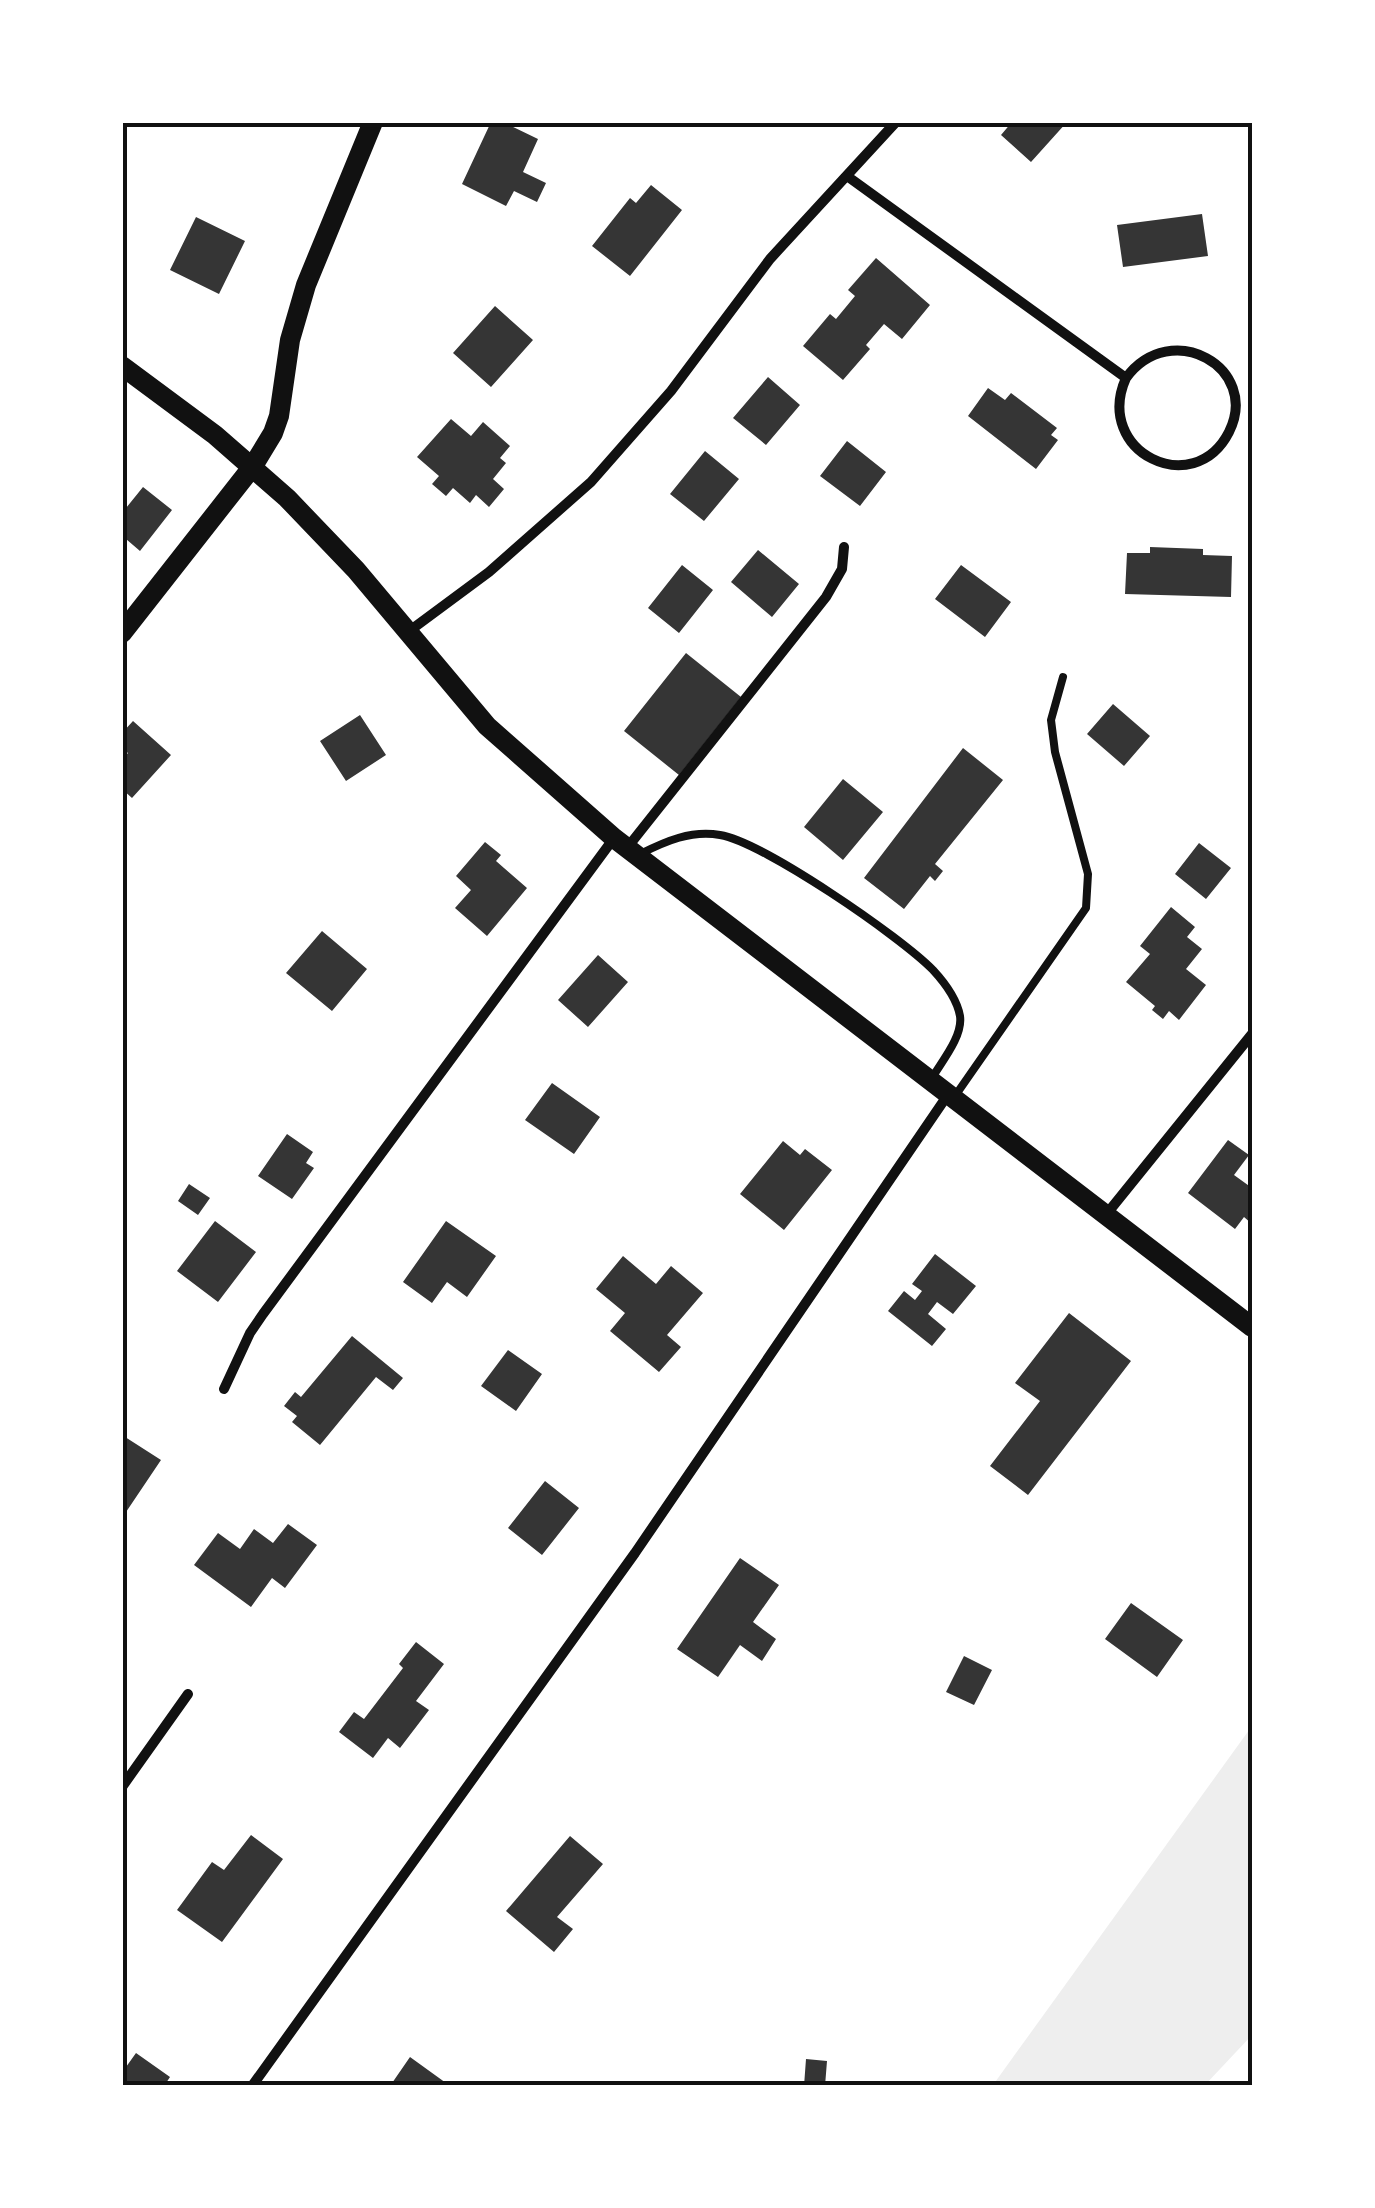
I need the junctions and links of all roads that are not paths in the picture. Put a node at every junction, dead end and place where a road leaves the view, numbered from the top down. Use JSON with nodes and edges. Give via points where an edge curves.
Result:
{"nodes":[{"id":1,"x":373,"y":122,"type":"edge"},
{"id":2,"x":896,"y":122,"type":"edge"},
{"id":3,"x":847,"y":176,"type":"junction"},
{"id":4,"x":122,"y":366,"type":"edge"},
{"id":5,"x":1126,"y":378,"type":"junction"},
{"id":6,"x":253,"y":466,"type":"junction"},
{"id":7,"x":844,"y":547,"type":"dead end"},
{"id":8,"x":122,"y":632,"type":"edge"},
{"id":9,"x":408,"y":633,"type":"junction"},
{"id":10,"x":1063,"y":677,"type":"dead end"},
{"id":11,"x":626,"y":847,"type":"junction"},
{"id":12,"x":1252,"y":1034,"type":"edge"},
{"id":13,"x":930,"y":1082,"type":"junction"},
{"id":14,"x":950,"y":1098,"type":"junction"},
{"id":15,"x":1105,"y":1216,"type":"junction"},
{"id":16,"x":1252,"y":1327,"type":"edge"},
{"id":17,"x":224,"y":1390,"type":"dead end"},
{"id":18,"x":188,"y":1694,"type":"dead end"},
{"id":19,"x":122,"y":1787,"type":"edge"},
{"id":20,"x":252,"y":2086,"type":"edge"}],
"edges":[{"from":1,"to":6,"type":"main road","via":[[306,286],[274,433]]},
{"from":2,"to":3,"type":"street"},
{"from":3,"to":5,"type":"street"},
{"from":3,"to":9,"type":"street","via":[[770,259],[671,391],[591,482]]},
{"from":4,"to":6,"type":"main road"},
{"from":5,"to":5,"type":"street","via":[[1158,352],[1186,349],[1211,360],[1234,395],[1227,436],[1198,462],[1172,465],[1148,458],[1122,429],[1118,403]]},
{"from":6,"to":8,"type":"main road"},
{"from":6,"to":9,"type":"main road"},
{"from":7,"to":11,"type":"street","via":[[842,570],[826,598]]},
{"from":9,"to":11,"type":"main road","via":[[487,726]]},
{"from":10,"to":14,"type":"lane","via":[[1053,736],[1088,874],[1086,908]]},
{"from":11,"to":13,"type":"main road"},
{"from":11,"to":13,"type":"lane","via":[[683,836],[735,838],[917,955],[951,992],[961,1023]]},
{"from":11,"to":17,"type":"street","via":[[263,1314]]},
{"from":12,"to":15,"type":"street"},
{"from":13,"to":14,"type":"main road"},
{"from":14,"to":15,"type":"main road"},
{"from":14,"to":20,"type":"street"},
{"from":15,"to":16,"type":"main road"},
{"from":18,"to":19,"type":"street"}]}
